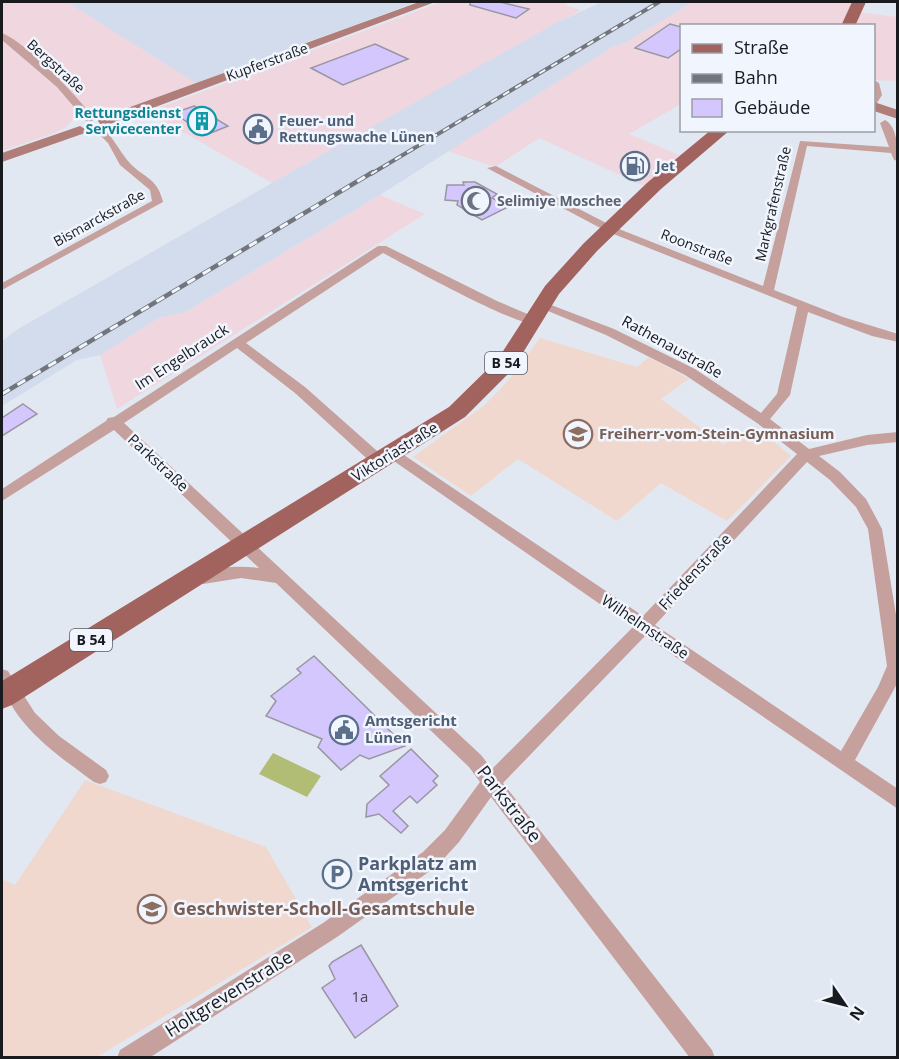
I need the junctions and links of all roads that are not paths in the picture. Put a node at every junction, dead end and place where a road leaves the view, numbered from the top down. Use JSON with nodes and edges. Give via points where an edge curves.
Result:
{"nodes":[{"id":1,"x":429,"y":2,"type":"edge"},
{"id":2,"x":859,"y":2,"type":"edge"},
{"id":3,"x":849,"y":24,"type":"edge"},
{"id":4,"x":2,"y":36,"type":"edge"},
{"id":5,"x":875,"y":103,"type":"edge"},
{"id":6,"x":897,"y":115,"type":"edge"},
{"id":7,"x":885,"y":123,"type":"dead end"},
{"id":8,"x":93,"y":125,"type":"junction"},
{"id":9,"x":720,"y":132,"type":"edge"},
{"id":10,"x":896,"y":154,"type":"edge"},
{"id":11,"x":2,"y":158,"type":"edge"},
{"id":12,"x":492,"y":168,"type":"dead end"},
{"id":13,"x":610,"y":229,"type":"junction"},
{"id":14,"x":382,"y":248,"type":"joint"},
{"id":15,"x":2,"y":287,"type":"edge"},
{"id":16,"x":768,"y":291,"type":"junction"},
{"id":17,"x":803,"y":306,"type":"junction"},
{"id":18,"x":537,"y":313,"type":"junction"},
{"id":19,"x":897,"y":338,"type":"edge"},
{"id":20,"x":237,"y":342,"type":"junction"},
{"id":21,"x":762,"y":420,"type":"junction"},
{"id":22,"x":113,"y":421,"type":"junction"},
{"id":23,"x":897,"y":437,"type":"edge"},
{"id":24,"x":805,"y":455,"type":"junction"},
{"id":25,"x":387,"y":458,"type":"junction"},
{"id":26,"x":2,"y":496,"type":"edge"},
{"id":27,"x":246,"y":545,"type":"junction"},
{"id":28,"x":282,"y":579,"type":"junction"},
{"id":29,"x":180,"y":585,"type":"junction"},
{"id":30,"x":644,"y":626,"type":"junction"},
{"id":31,"x":5,"y":687,"type":"edge"},
{"id":32,"x":844,"y":763,"type":"junction"},
{"id":33,"x":100,"y":776,"type":"dead end"},
{"id":34,"x":492,"y":781,"type":"junction"},
{"id":35,"x":897,"y":800,"type":"edge"},
{"id":36,"x":128,"y":1058,"type":"edge"},
{"id":37,"x":704,"y":1058,"type":"edge"}],
"edges":[{"from":1,"to":8,"type":"street","name":"Kupferstraße"},
{"from":2,"to":3,"type":"main road"},
{"from":4,"to":8,"type":"street","name":"Bergstraße","via":[[80,105]]},
{"from":5,"to":6,"type":"street"},
{"from":7,"to":10,"type":"street"},
{"from":8,"to":11,"type":"street","name":"Kupferstraße"},
{"from":8,"to":15,"type":"street","name":"Bismarckstraße","via":[[112,142],[124,163],[155,189],[158,202]]},
{"from":9,"to":13,"type":"main road","name":"Viktoriastraße","number":"B 54"},
{"from":10,"to":16,"type":"street","name":"Markgrafenstraße","via":[[803,143]]},
{"from":12,"to":13,"type":"street","name":"Roonstraße"},
{"from":13,"to":16,"type":"street","name":"Roonstraße"},
{"from":13,"to":18,"type":"main road","name":"Viktoriastraße","number":"B 54","via":[[559,282]]},
{"from":14,"to":18,"type":"street","name":"Rathenaustraße","via":[[493,304]]},
{"from":14,"to":20,"type":"street","name":"Im Engelbrauck"},
{"from":16,"to":17,"type":"street","name":"Roonstraße"},
{"from":17,"to":19,"type":"street","name":"Roonstraße"},
{"from":17,"to":21,"type":"street","via":[[783,395]]},
{"from":18,"to":21,"type":"street","name":"Rathenaustraße","via":[[610,332],[690,372]]},
{"from":18,"to":25,"type":"main road","name":"Viktoriastraße","number":"B 54","via":[[510,358],[477,394],[440,424]]},
{"from":20,"to":22,"type":"street","name":"Im Engelbrauck"},
{"from":20,"to":25,"type":"street","name":"Wilhelmstraße"},
{"from":21,"to":24,"type":"street","name":"Rathenaustraße"},
{"from":22,"to":26,"type":"street","name":"Im Engelbrauck"},
{"from":22,"to":27,"type":"street","name":"Parkstraße"},
{"from":23,"to":24,"type":"street"},
{"from":24,"to":30,"type":"street","name":"Friedenstraße"},
{"from":24,"to":32,"type":"street","name":"Rathenaustraße","via":[[835,476],[861,503],[875,529],[894,655],[895,666],[886,690]]},
{"from":25,"to":27,"type":"main road","name":"Viktoriastraße","number":"B 54"},
{"from":25,"to":30,"type":"street","name":"Wilhelmstraße"},
{"from":27,"to":28,"type":"street","name":"Parkstraße"},
{"from":27,"to":29,"type":"main road","name":"Viktoriastraße","number":"B 54"},
{"from":28,"to":29,"type":"street","via":[[241,571],[220,572]]},
{"from":28,"to":34,"type":"street","name":"Parkstraße"},
{"from":29,"to":31,"type":"main road","name":"Viktoriastraße","number":"B 54"},
{"from":30,"to":32,"type":"street","name":"Wilhelmstraße"},
{"from":30,"to":34,"type":"street","name":"Friedenstraße"},
{"from":31,"to":33,"type":"street","via":[[53,742]]},
{"from":32,"to":35,"type":"street","name":"Wilhelmstraße"},
{"from":34,"to":36,"type":"street","name":"Holtgrevenstraße","via":[[430,859],[330,930]]},
{"from":34,"to":37,"type":"street","name":"Parkstraße"}]}
